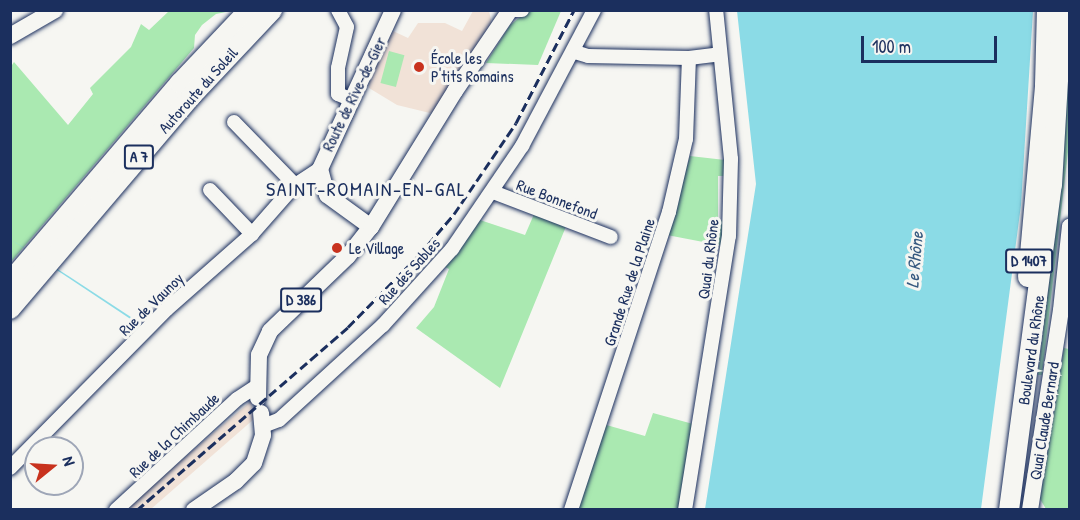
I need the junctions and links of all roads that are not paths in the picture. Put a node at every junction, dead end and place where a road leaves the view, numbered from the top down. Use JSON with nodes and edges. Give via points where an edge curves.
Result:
{"nodes":[{"id":1,"x":55,"y":10,"type":"edge"},
{"id":2,"x":249,"y":10,"type":"edge"},
{"id":3,"x":272,"y":10,"type":"edge"},
{"id":4,"x":338,"y":10,"type":"edge"},
{"id":5,"x":393,"y":10,"type":"edge"},
{"id":6,"x":522,"y":10,"type":"edge"},
{"id":7,"x":594,"y":10,"type":"edge"},
{"id":8,"x":716,"y":10,"type":"edge"},
{"id":9,"x":1047,"y":10,"type":"edge"},
{"id":10,"x":1062,"y":10,"type":"edge"},
{"id":11,"x":506,"y":13,"type":"edge"},
{"id":12,"x":10,"y":36,"type":"edge"},
{"id":13,"x":574,"y":52,"type":"junction"},
{"id":14,"x":720,"y":54,"type":"junction"},
{"id":15,"x":689,"y":58,"type":"junction"},
{"id":16,"x":352,"y":100,"type":"junction"},
{"id":17,"x":234,"y":122,"type":"dead end"},
{"id":18,"x":320,"y":169,"type":"junction"},
{"id":19,"x":295,"y":185,"type":"junction"},
{"id":20,"x":210,"y":190,"type":"dead end"},
{"id":21,"x":493,"y":192,"type":"junction"},
{"id":22,"x":1070,"y":226,"type":"edge"},
{"id":23,"x":371,"y":227,"type":"junction"},
{"id":24,"x":252,"y":234,"type":"junction"},
{"id":25,"x":611,"y":237,"type":"dead end"},
{"id":26,"x":10,"y":282,"type":"edge"},
{"id":27,"x":10,"y":309,"type":"edge"},
{"id":28,"x":260,"y":406,"type":"junction"},
{"id":29,"x":10,"y":468,"type":"edge"},
{"id":30,"x":116,"y":510,"type":"edge"},
{"id":31,"x":194,"y":510,"type":"edge"},
{"id":32,"x":571,"y":510,"type":"edge"},
{"id":33,"x":685,"y":510,"type":"edge"},
{"id":34,"x":996,"y":510,"type":"edge"},
{"id":35,"x":1009,"y":510,"type":"edge"},
{"id":36,"x":1030,"y":510,"type":"edge"}],
"edges":[{"from":1,"to":12,"type":"main road"},
{"from":2,"to":26,"type":"highway","name":"Autoroute du Soleil","number":"A 7","via":[[173,91]]},
{"from":3,"to":27,"type":"highway","name":"Autoroute du Soleil","number":"A 7","via":[[192,95]]},
{"from":4,"to":16,"type":"street","via":[[347,27],[338,68],[338,94]]},
{"from":5,"to":16,"type":"main road","name":"Route de Rive-de-Gier"},
{"from":6,"to":11,"type":"street"},
{"from":7,"to":13,"type":"street","name":"Rue des Sables"},
{"from":8,"to":14,"type":"street","name":"Quai du Rhône"},
{"from":9,"to":34,"type":"highway","name":"Boulevard du Rhône","number":"D 1407","via":[[1045,85],[1025,312]]},
{"from":10,"to":35,"type":"highway","name":"Boulevard du Rhône","number":"D 1407","via":[[1052,185]]},
{"from":11,"to":23,"type":"main road","number":"D 386"},
{"from":13,"to":15,"type":"street","via":[[588,56]]},
{"from":13,"to":21,"type":"street","name":"Rue des Sables"},
{"from":14,"to":15,"type":"street"},
{"from":14,"to":33,"type":"street","name":"Quai du Rhône","via":[[731,159],[728,252]]},
{"from":15,"to":32,"type":"street","name":"Grande Rue de la Plaine","via":[[686,139],[669,212]]},
{"from":16,"to":18,"type":"main road","name":"Route de Rive-de-Gier"},
{"from":17,"to":19,"type":"street"},
{"from":18,"to":19,"type":"street","name":"Rue de Vaunoy"},
{"from":18,"to":23,"type":"main road","name":"Route de Rive-de-Gier","via":[[327,195]]},
{"from":19,"to":24,"type":"street","name":"Rue de Vaunoy"},
{"from":20,"to":24,"type":"street"},
{"from":21,"to":25,"type":"street","name":"Rue Bonnefond"},
{"from":21,"to":28,"type":"street","name":"Rue des Sables","via":[[452,249],[383,325],[279,420]]},
{"from":22,"to":36,"type":"main road","name":"Quai Claude Bernard"},
{"from":23,"to":28,"type":"main road","number":"D 386","via":[[348,256],[270,331],[259,355]]},
{"from":24,"to":29,"type":"street","name":"Rue de Vaunoy","via":[[167,309]]},
{"from":28,"to":30,"type":"street","name":"Rue de la Chimbaude","via":[[237,399]]},
{"from":28,"to":31,"type":"main road","number":"D 386","via":[[259,450],[249,469]]}]}
